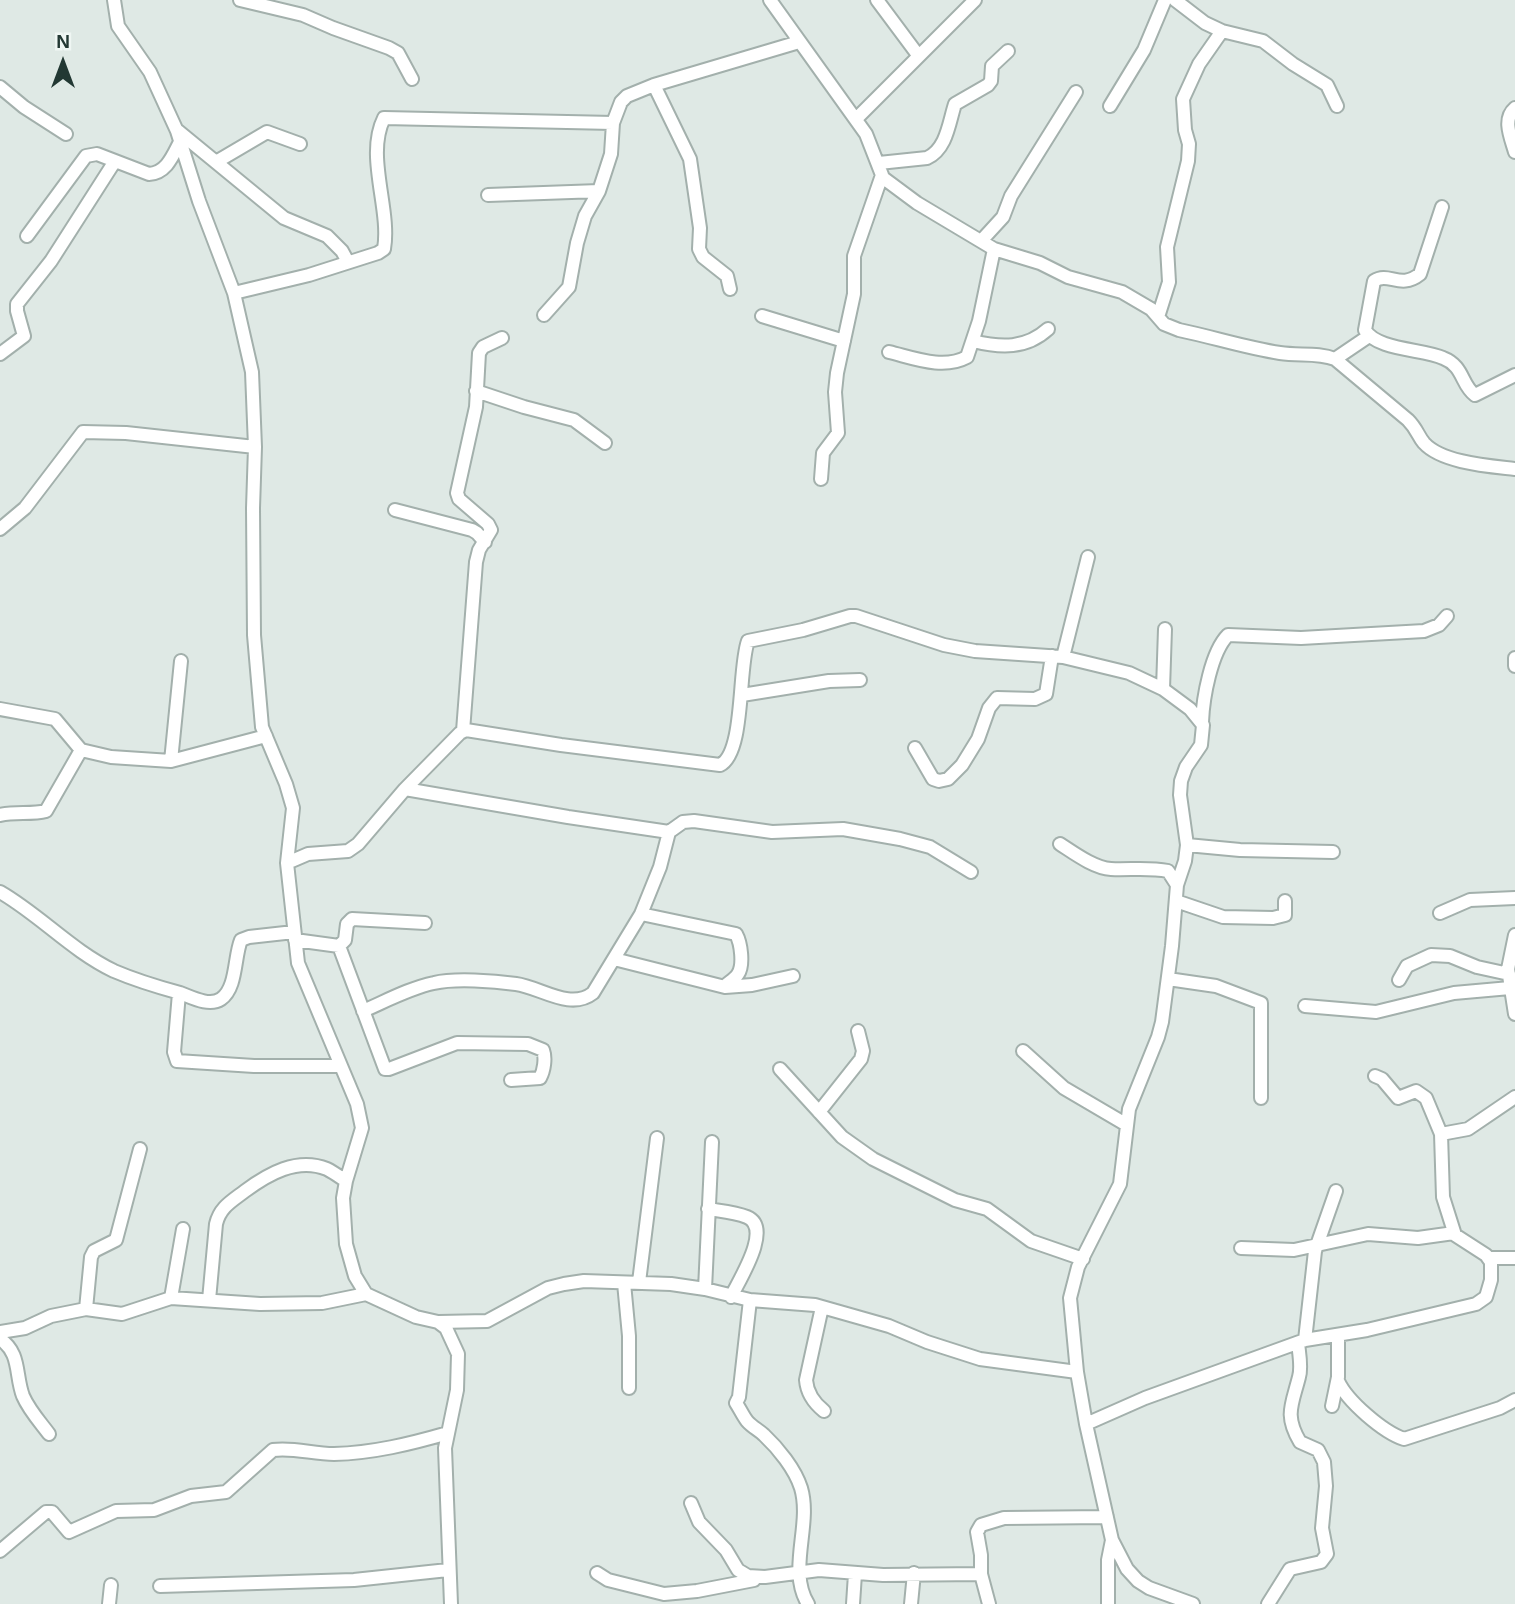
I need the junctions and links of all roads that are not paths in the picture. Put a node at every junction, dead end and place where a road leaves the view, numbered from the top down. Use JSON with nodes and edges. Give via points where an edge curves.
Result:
{"nodes":[{"id":1,"x":114,"y":0,"type":"edge"},
{"id":2,"x":240,"y":0,"type":"edge"},
{"id":3,"x":770,"y":0,"type":"edge"},
{"id":4,"x":877,"y":0,"type":"edge"},
{"id":5,"x":975,"y":0,"type":"edge"},
{"id":6,"x":1165,"y":0,"type":"edge"},
{"id":7,"x":1175,"y":0,"type":"edge"},
{"id":8,"x":1222,"y":31,"type":"junction"},
{"id":9,"x":799,"y":42,"type":"junction"},
{"id":10,"x":1008,"y":51,"type":"dead end"},
{"id":11,"x":918,"y":55,"type":"junction"},
{"id":12,"x":412,"y":79,"type":"dead end"},
{"id":13,"x":654,"y":85,"type":"junction"},
{"id":14,"x":0,"y":87,"type":"edge"},
{"id":15,"x":1076,"y":92,"type":"dead end"},
{"id":16,"x":1110,"y":106,"type":"dead end"},
{"id":17,"x":1337,"y":106,"type":"dead end"},
{"id":18,"x":1515,"y":108,"type":"edge"},
{"id":19,"x":856,"y":119,"type":"junction"},
{"id":20,"x":613,"y":123,"type":"junction"},
{"id":21,"x":66,"y":134,"type":"dead end"},
{"id":22,"x":179,"y":135,"type":"junction"},
{"id":23,"x":300,"y":144,"type":"dead end"},
{"id":24,"x":1515,"y":152,"type":"edge"},
{"id":25,"x":115,"y":161,"type":"junction"},
{"id":26,"x":216,"y":162,"type":"junction"},
{"id":27,"x":879,"y":163,"type":"junction"},
{"id":28,"x":882,"y":177,"type":"junction"},
{"id":29,"x":599,"y":191,"type":"junction"},
{"id":30,"x":488,"y":195,"type":"dead end"},
{"id":31,"x":1442,"y":207,"type":"dead end"},
{"id":32,"x":27,"y":236,"type":"dead end"},
{"id":33,"x":981,"y":241,"type":"junction"},
{"id":34,"x":994,"y":249,"type":"junction"},
{"id":35,"x":348,"y":262,"type":"junction"},
{"id":36,"x":730,"y":289,"type":"dead end"},
{"id":37,"x":234,"y":293,"type":"junction"},
{"id":38,"x":544,"y":315,"type":"dead end"},
{"id":39,"x":762,"y":316,"type":"dead end"},
{"id":40,"x":1158,"y":317,"type":"junction"},
{"id":41,"x":1048,"y":329,"type":"dead end"},
{"id":42,"x":1368,"y":337,"type":"junction"},
{"id":43,"x":502,"y":338,"type":"dead end"},
{"id":44,"x":844,"y":341,"type":"junction"},
{"id":45,"x":974,"y":341,"type":"junction"},
{"id":46,"x":888,"y":352,"type":"dead end"},
{"id":47,"x":0,"y":354,"type":"edge"},
{"id":48,"x":1335,"y":359,"type":"junction"},
{"id":49,"x":1515,"y":375,"type":"edge"},
{"id":50,"x":476,"y":391,"type":"junction"},
{"id":51,"x":605,"y":443,"type":"dead end"},
{"id":52,"x":255,"y":447,"type":"junction"},
{"id":53,"x":1515,"y":469,"type":"edge"},
{"id":54,"x":821,"y":479,"type":"dead end"},
{"id":55,"x":395,"y":510,"type":"dead end"},
{"id":56,"x":0,"y":530,"type":"edge"},
{"id":57,"x":485,"y":542,"type":"junction"},
{"id":58,"x":1088,"y":557,"type":"dead end"},
{"id":59,"x":1447,"y":616,"type":"dead end"},
{"id":60,"x":1165,"y":629,"type":"dead end"},
{"id":61,"x":1058,"y":656,"type":"junction"},
{"id":62,"x":1515,"y":658,"type":"edge"},
{"id":63,"x":181,"y":661,"type":"dead end"},
{"id":64,"x":1515,"y":666,"type":"edge"},
{"id":65,"x":860,"y":680,"type":"dead end"},
{"id":66,"x":1163,"y":689,"type":"junction"},
{"id":67,"x":742,"y":695,"type":"junction"},
{"id":68,"x":0,"y":709,"type":"edge"},
{"id":69,"x":1202,"y":722,"type":"junction"},
{"id":70,"x":463,"y":731,"type":"junction"},
{"id":71,"x":266,"y":736,"type":"junction"},
{"id":72,"x":915,"y":748,"type":"dead end"},
{"id":73,"x":81,"y":750,"type":"junction"},
{"id":74,"x":171,"y":761,"type":"junction"},
{"id":75,"x":405,"y":789,"type":"junction"},
{"id":76,"x":0,"y":815,"type":"edge"},
{"id":77,"x":670,"y":832,"type":"junction"},
{"id":78,"x":1060,"y":844,"type":"dead end"},
{"id":79,"x":1186,"y":845,"type":"junction"},
{"id":80,"x":1334,"y":852,"type":"dead end"},
{"id":81,"x":287,"y":863,"type":"junction"},
{"id":82,"x":971,"y":872,"type":"dead end"},
{"id":83,"x":1177,"y":885,"type":"junction"},
{"id":84,"x":0,"y":892,"type":"edge"},
{"id":85,"x":1515,"y":898,"type":"edge"},
{"id":86,"x":1176,"y":901,"type":"junction"},
{"id":87,"x":1285,"y":901,"type":"dead end"},
{"id":88,"x":1440,"y":912,"type":"dead end"},
{"id":89,"x":641,"y":914,"type":"junction"},
{"id":90,"x":425,"y":923,"type":"dead end"},
{"id":91,"x":1515,"y":935,"type":"edge"},
{"id":92,"x":294,"y":936,"type":"junction"},
{"id":93,"x":339,"y":946,"type":"junction"},
{"id":94,"x":614,"y":959,"type":"junction"},
{"id":95,"x":1508,"y":974,"type":"junction"},
{"id":96,"x":793,"y":976,"type":"dead end"},
{"id":97,"x":1168,"y":979,"type":"junction"},
{"id":98,"x":1399,"y":980,"type":"dead end"},
{"id":99,"x":725,"y":987,"type":"junction"},
{"id":100,"x":1510,"y":988,"type":"junction"},
{"id":101,"x":179,"y":993,"type":"junction"},
{"id":102,"x":1305,"y":1006,"type":"dead end"},
{"id":103,"x":363,"y":1011,"type":"junction"},
{"id":104,"x":1515,"y":1014,"type":"edge"},
{"id":105,"x":858,"y":1031,"type":"dead end"},
{"id":106,"x":1023,"y":1051,"type":"dead end"},
{"id":107,"x":341,"y":1066,"type":"junction"},
{"id":108,"x":780,"y":1069,"type":"dead end"},
{"id":109,"x":1375,"y":1076,"type":"dead end"},
{"id":110,"x":511,"y":1080,"type":"dead end"},
{"id":111,"x":1515,"y":1097,"type":"edge"},
{"id":112,"x":1261,"y":1098,"type":"dead end"},
{"id":113,"x":819,"y":1112,"type":"junction"},
{"id":114,"x":1127,"y":1125,"type":"junction"},
{"id":115,"x":1441,"y":1134,"type":"junction"},
{"id":116,"x":657,"y":1138,"type":"dead end"},
{"id":117,"x":712,"y":1142,"type":"dead end"},
{"id":118,"x":140,"y":1149,"type":"dead end"},
{"id":119,"x":346,"y":1181,"type":"junction"},
{"id":120,"x":1336,"y":1191,"type":"dead end"},
{"id":121,"x":708,"y":1209,"type":"junction"},
{"id":122,"x":183,"y":1228,"type":"dead end"},
{"id":123,"x":1454,"y":1233,"type":"junction"},
{"id":124,"x":1317,"y":1245,"type":"junction"},
{"id":125,"x":1241,"y":1248,"type":"dead end"},
{"id":126,"x":1489,"y":1258,"type":"junction"},
{"id":127,"x":1515,"y":1258,"type":"edge"},
{"id":128,"x":1083,"y":1259,"type":"junction"},
{"id":129,"x":639,"y":1282,"type":"junction"},
{"id":130,"x":624,"y":1283,"type":"junction"},
{"id":131,"x":705,"y":1289,"type":"junction"},
{"id":132,"x":366,"y":1294,"type":"junction"},
{"id":133,"x":731,"y":1297,"type":"junction"},
{"id":134,"x":171,"y":1298,"type":"junction"},
{"id":135,"x":209,"y":1300,"type":"junction"},
{"id":136,"x":750,"y":1300,"type":"junction"},
{"id":137,"x":822,"y":1307,"type":"junction"},
{"id":138,"x":86,"y":1309,"type":"junction"},
{"id":139,"x":439,"y":1322,"type":"junction"},
{"id":140,"x":0,"y":1332,"type":"edge"},
{"id":141,"x":1338,"y":1335,"type":"junction"},
{"id":142,"x":0,"y":1339,"type":"edge"},
{"id":143,"x":1302,"y":1341,"type":"junction"},
{"id":144,"x":1077,"y":1372,"type":"junction"},
{"id":145,"x":1338,"y":1381,"type":"junction"},
{"id":146,"x":629,"y":1388,"type":"dead end"},
{"id":147,"x":1515,"y":1400,"type":"edge"},
{"id":148,"x":1332,"y":1406,"type":"dead end"},
{"id":149,"x":824,"y":1411,"type":"dead end"},
{"id":150,"x":1086,"y":1424,"type":"junction"},
{"id":151,"x":448,"y":1433,"type":"junction"},
{"id":152,"x":49,"y":1434,"type":"dead end"},
{"id":153,"x":691,"y":1503,"type":"dead end"},
{"id":154,"x":1107,"y":1517,"type":"junction"},
{"id":155,"x":1112,"y":1540,"type":"junction"},
{"id":156,"x":0,"y":1551,"type":"edge"},
{"id":157,"x":448,"y":1570,"type":"junction"},
{"id":158,"x":597,"y":1573,"type":"dead end"},
{"id":159,"x":800,"y":1573,"type":"junction"},
{"id":160,"x":914,"y":1573,"type":"junction"},
{"id":161,"x":855,"y":1574,"type":"junction"},
{"id":162,"x":981,"y":1574,"type":"junction"},
{"id":163,"x":765,"y":1577,"type":"junction"},
{"id":164,"x":111,"y":1586,"type":"dead end"},
{"id":165,"x":160,"y":1586,"type":"dead end"},
{"id":166,"x":109,"y":1604,"type":"edge"},
{"id":167,"x":451,"y":1604,"type":"edge"},
{"id":168,"x":808,"y":1604,"type":"edge"},
{"id":169,"x":853,"y":1604,"type":"edge"},
{"id":170,"x":911,"y":1604,"type":"edge"},
{"id":171,"x":989,"y":1604,"type":"edge"},
{"id":172,"x":1108,"y":1604,"type":"edge"},
{"id":173,"x":1193,"y":1604,"type":"edge"},
{"id":174,"x":1268,"y":1604,"type":"edge"}],
"edges":[{"from":1,"to":22,"type":"street","via":[[118,26],[150,72]]},
{"from":2,"to":12,"type":"street","via":[[303,15],[398,52]]},
{"from":3,"to":9,"type":"street"},
{"from":4,"to":11,"type":"street"},
{"from":5,"to":11,"type":"street"},
{"from":6,"to":16,"type":"street","via":[[1144,50]]},
{"from":7,"to":8,"type":"street"},
{"from":8,"to":17,"type":"street","via":[[1263,41],[1327,85]]},
{"from":8,"to":40,"type":"street","via":[[1199,64],[1183,99],[1188,160],[1169,236],[1169,282]]},
{"from":9,"to":13,"type":"street"},
{"from":9,"to":19,"type":"street"},
{"from":10,"to":27,"type":"street","via":[[992,66],[988,85],[955,104],[946,134],[933,155]]},
{"from":11,"to":19,"type":"street"},
{"from":13,"to":20,"type":"street","via":[[627,96]]},
{"from":13,"to":36,"type":"street","via":[[690,159],[699,249],[727,276]]},
{"from":14,"to":21,"type":"street"},
{"from":15,"to":33,"type":"street","via":[[1011,196],[1003,217]]},
{"from":18,"to":24,"type":"street","via":[[1508,125]]},
{"from":19,"to":27,"type":"street"},
{"from":20,"to":29,"type":"street","via":[[611,154]]},
{"from":20,"to":35,"type":"street","via":[[384,118],[378,150],[384,248]]},
{"from":22,"to":25,"type":"street","via":[[164,170],[157,174]]},
{"from":22,"to":26,"type":"street"},
{"from":22,"to":37,"type":"street","via":[[198,201]]},
{"from":23,"to":26,"type":"street","via":[[267,132]]},
{"from":25,"to":32,"type":"street","via":[[97,153],[86,156]]},
{"from":25,"to":47,"type":"street","via":[[51,261],[17,304],[24,336]]},
{"from":26,"to":35,"type":"street","via":[[284,218],[327,236]]},
{"from":27,"to":28,"type":"street"},
{"from":28,"to":33,"type":"street","via":[[917,204]]},
{"from":28,"to":44,"type":"street","via":[[853,256],[853,294]]},
{"from":29,"to":30,"type":"street"},
{"from":29,"to":38,"type":"street","via":[[585,216],[569,287]]},
{"from":31,"to":42,"type":"street","via":[[1420,274],[1407,281],[1380,277],[1374,281],[1365,328]]},
{"from":33,"to":34,"type":"street"},
{"from":34,"to":40,"type":"street","via":[[1122,292]]},
{"from":34,"to":45,"type":"street"},
{"from":35,"to":37,"type":"street"},
{"from":37,"to":52,"type":"street","via":[[252,372]]},
{"from":39,"to":44,"type":"street"},
{"from":40,"to":48,"type":"street","via":[[1179,330],[1249,347]]},
{"from":41,"to":45,"type":"street","via":[[1026,343]]},
{"from":42,"to":48,"type":"street"},
{"from":42,"to":49,"type":"street","via":[[1445,358],[1461,370],[1475,395]]},
{"from":43,"to":50,"type":"street","via":[[479,353]]},
{"from":44,"to":54,"type":"street","via":[[835,392],[838,433],[823,453]]},
{"from":45,"to":46,"type":"street","via":[[967,357],[949,364]]},
{"from":48,"to":53,"type":"street","via":[[1408,420],[1434,450],[1452,458]]},
{"from":50,"to":51,"type":"street","via":[[574,421]]},
{"from":50,"to":57,"type":"street","via":[[457,497],[491,527]]},
{"from":52,"to":56,"type":"street","via":[[83,432],[25,508]]},
{"from":52,"to":71,"type":"street","via":[[254,635],[259,707]]},
{"from":55,"to":57,"type":"street","via":[[472,530]]},
{"from":57,"to":70,"type":"street","via":[[474,574]]},
{"from":58,"to":61,"type":"street"},
{"from":59,"to":69,"type":"street","via":[[1424,631],[1301,638],[1228,635],[1208,678]]},
{"from":60,"to":66,"type":"street"},
{"from":61,"to":66,"type":"street","via":[[1129,673]]},
{"from":61,"to":67,"type":"street","via":[[944,645],[850,616],[748,641]]},
{"from":61,"to":72,"type":"street","via":[[1046,694],[1035,699],[996,698],[978,739],[948,779],[933,779]]},
{"from":62,"to":64,"type":"street"},
{"from":63,"to":74,"type":"street"},
{"from":65,"to":67,"type":"street"},
{"from":66,"to":69,"type":"street"},
{"from":67,"to":70,"type":"street","via":[[729,759],[720,765]]},
{"from":68,"to":73,"type":"street","via":[[55,719]]},
{"from":69,"to":79,"type":"street","via":[[1201,745],[1181,781]]},
{"from":70,"to":75,"type":"street"},
{"from":71,"to":74,"type":"street"},
{"from":71,"to":81,"type":"street","via":[[293,808]]},
{"from":73,"to":74,"type":"street"},
{"from":73,"to":76,"type":"street","via":[[46,811]]},
{"from":75,"to":77,"type":"street"},
{"from":75,"to":81,"type":"street","via":[[348,851],[308,854]]},
{"from":77,"to":82,"type":"street","via":[[683,822],[694,821],[772,832],[843,829],[930,847]]},
{"from":77,"to":89,"type":"street"},
{"from":78,"to":83,"type":"street","via":[[1106,869],[1168,871]]},
{"from":79,"to":80,"type":"street"},
{"from":79,"to":83,"type":"street"},
{"from":81,"to":92,"type":"street"},
{"from":83,"to":86,"type":"street"},
{"from":84,"to":101,"type":"street","via":[[114,971]]},
{"from":85,"to":88,"type":"street","via":[[1470,900]]},
{"from":86,"to":87,"type":"street","via":[[1223,917],[1273,918],[1285,915]]},
{"from":86,"to":97,"type":"street"},
{"from":89,"to":94,"type":"street"},
{"from":89,"to":99,"type":"street","via":[[736,934],[741,969]]},
{"from":90,"to":93,"type":"street","via":[[352,919]]},
{"from":91,"to":95,"type":"street"},
{"from":92,"to":93,"type":"street"},
{"from":92,"to":101,"type":"street","via":[[241,940],[232,983],[221,999],[212,1002]]},
{"from":92,"to":107,"type":"street","via":[[298,963]]},
{"from":93,"to":103,"type":"street"},
{"from":94,"to":99,"type":"street"},
{"from":94,"to":103,"type":"street","via":[[593,993],[580,1000],[517,984],[449,981],[422,986]]},
{"from":95,"to":98,"type":"street","via":[[1441,955],[1410,964]]},
{"from":95,"to":100,"type":"street"},
{"from":96,"to":99,"type":"street"},
{"from":97,"to":112,"type":"street","via":[[1216,986],[1261,1003]]},
{"from":97,"to":114,"type":"street","via":[[1158,1037]]},
{"from":100,"to":102,"type":"street","via":[[1454,993],[1376,1012]]},
{"from":100,"to":104,"type":"street"},
{"from":101,"to":107,"type":"street","via":[[177,1061]]},
{"from":103,"to":110,"type":"street","via":[[385,1069],[457,1043],[528,1044],[543,1050],[540,1078]]},
{"from":105,"to":113,"type":"street","via":[[861,1059]]},
{"from":106,"to":114,"type":"street","via":[[1064,1088]]},
{"from":107,"to":119,"type":"street","via":[[362,1128]]},
{"from":108,"to":113,"type":"street"},
{"from":109,"to":115,"type":"street","via":[[1398,1098],[1420,1092]]},
{"from":111,"to":115,"type":"street","via":[[1468,1129]]},
{"from":113,"to":128,"type":"street","via":[[842,1137],[873,1159],[955,1200],[987,1209],[1031,1241]]},
{"from":114,"to":128,"type":"street","via":[[1120,1184]]},
{"from":115,"to":123,"type":"street","via":[[1443,1197]]},
{"from":116,"to":129,"type":"street"},
{"from":117,"to":121,"type":"street"},
{"from":118,"to":138,"type":"street","via":[[116,1241],[91,1257]]},
{"from":119,"to":132,"type":"street","via":[[346,1244],[355,1276]]},
{"from":119,"to":135,"type":"street","via":[[326,1169],[291,1167],[263,1178],[225,1206],[216,1224]]},
{"from":120,"to":124,"type":"street"},
{"from":121,"to":131,"type":"street"},
{"from":121,"to":133,"type":"street","via":[[747,1217],[758,1231]]},
{"from":122,"to":134,"type":"street"},
{"from":123,"to":124,"type":"street","via":[[1418,1238],[1368,1234]]},
{"from":123,"to":126,"type":"street"},
{"from":124,"to":125,"type":"street","via":[[1294,1250]]},
{"from":124,"to":143,"type":"street"},
{"from":126,"to":127,"type":"street"},
{"from":126,"to":141,"type":"street","via":[[1489,1292],[1480,1303]]},
{"from":128,"to":144,"type":"street","via":[[1070,1298]]},
{"from":129,"to":130,"type":"street"},
{"from":129,"to":131,"type":"street"},
{"from":130,"to":139,"type":"street","via":[[564,1284],[487,1321]]},
{"from":130,"to":146,"type":"street"},
{"from":131,"to":133,"type":"street"},
{"from":132,"to":135,"type":"street","via":[[322,1303]]},
{"from":132,"to":139,"type":"street","via":[[416,1317]]},
{"from":133,"to":136,"type":"street"},
{"from":134,"to":135,"type":"street"},
{"from":134,"to":138,"type":"street","via":[[122,1314]]},
{"from":136,"to":137,"type":"street"},
{"from":136,"to":159,"type":"street","via":[[736,1403],[748,1422],[780,1453],[801,1488]]},
{"from":137,"to":144,"type":"street","via":[[980,1359]]},
{"from":137,"to":149,"type":"street","via":[[806,1380],[807,1389]]},
{"from":138,"to":140,"type":"street"},
{"from":139,"to":151,"type":"street","via":[[452,1337],[458,1354],[457,1390]]},
{"from":141,"to":143,"type":"street"},
{"from":141,"to":145,"type":"street"},
{"from":142,"to":152,"type":"street","via":[[14,1356],[26,1402]]},
{"from":143,"to":150,"type":"street"},
{"from":143,"to":174,"type":"street","via":[[1290,1413],[1300,1443],[1323,1457],[1322,1528],[1327,1554],[1321,1562],[1290,1569]]},
{"from":144,"to":150,"type":"street"},
{"from":145,"to":147,"type":"street","via":[[1351,1402],[1402,1439]]},
{"from":145,"to":148,"type":"street"},
{"from":150,"to":154,"type":"street"},
{"from":151,"to":156,"type":"street","via":[[357,1453],[273,1450],[226,1492],[191,1496],[154,1510],[116,1511],[69,1532],[46,1511]]},
{"from":151,"to":157,"type":"street"},
{"from":153,"to":163,"type":"street","via":[[699,1522],[738,1570]]},
{"from":154,"to":155,"type":"street"},
{"from":154,"to":162,"type":"street","via":[[987,1521],[977,1532]]},
{"from":155,"to":172,"type":"street"},
{"from":155,"to":173,"type":"street","via":[[1138,1581]]},
{"from":157,"to":165,"type":"street","via":[[354,1580]]},
{"from":157,"to":167,"type":"street"},
{"from":158,"to":163,"type":"street","via":[[664,1594]]},
{"from":159,"to":161,"type":"street"},
{"from":159,"to":163,"type":"street"},
{"from":159,"to":168,"type":"street"},
{"from":160,"to":161,"type":"street"},
{"from":160,"to":162,"type":"street"},
{"from":160,"to":170,"type":"street"},
{"from":161,"to":169,"type":"street"},
{"from":162,"to":171,"type":"street"},
{"from":164,"to":166,"type":"street"}]}
